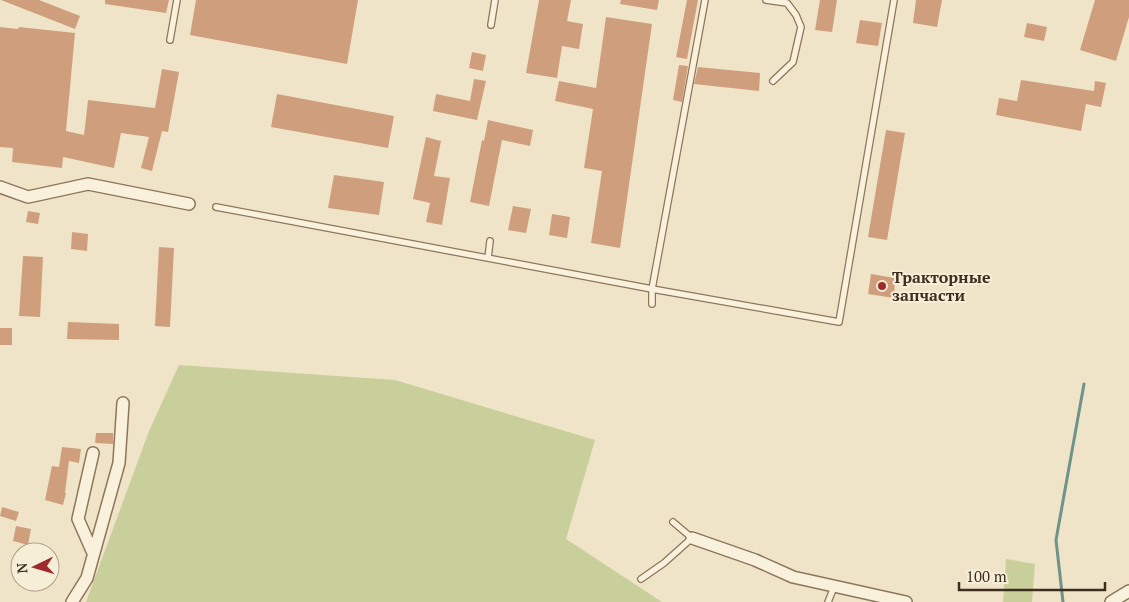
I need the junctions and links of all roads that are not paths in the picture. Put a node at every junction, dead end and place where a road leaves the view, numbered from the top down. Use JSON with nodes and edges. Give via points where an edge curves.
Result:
{"nodes":[{"id":1,"x":176,"y":0,"type":"edge"},
{"id":2,"x":495,"y":0,"type":"edge"},
{"id":3,"x":705,"y":0,"type":"edge"},
{"id":4,"x":766,"y":0,"type":"edge"},
{"id":5,"x":894,"y":0,"type":"edge"},
{"id":6,"x":492,"y":25,"type":"dead end"},
{"id":7,"x":170,"y":40,"type":"dead end"},
{"id":8,"x":773,"y":81,"type":"dead end"},
{"id":9,"x":0,"y":187,"type":"edge"},
{"id":10,"x":189,"y":204,"type":"dead end"},
{"id":11,"x":216,"y":207,"type":"dead end"},
{"id":12,"x":490,"y":241,"type":"dead end"},
{"id":13,"x":488,"y":258,"type":"junction"},
{"id":14,"x":652,"y":289,"type":"junction"},
{"id":15,"x":652,"y":304,"type":"dead end"},
{"id":16,"x":123,"y":403,"type":"dead end"},
{"id":17,"x":93,"y":453,"type":"dead end"},
{"id":18,"x":673,"y":522,"type":"dead end"},
{"id":19,"x":692,"y":538,"type":"junction"},
{"id":20,"x":93,"y":553,"type":"junction"},
{"id":21,"x":641,"y":579,"type":"dead end"},
{"id":22,"x":834,"y":587,"type":"junction"},
{"id":23,"x":1129,"y":591,"type":"edge"},
{"id":24,"x":72,"y":602,"type":"edge"},
{"id":25,"x":828,"y":602,"type":"edge"},
{"id":26,"x":906,"y":602,"type":"edge"},
{"id":27,"x":1111,"y":602,"type":"edge"}],
"edges":[{"from":1,"to":7,"type":"lane"},
{"from":2,"to":6,"type":"lane"},
{"from":3,"to":14,"type":"lane"},
{"from":4,"to":8,"type":"lane","via":[[787,3],[801,27],[792,62]]},
{"from":5,"to":14,"type":"lane","via":[[839,322]]},
{"from":9,"to":10,"type":"street","via":[[28,197],[88,184]]},
{"from":11,"to":13,"type":"lane"},
{"from":12,"to":13,"type":"lane"},
{"from":13,"to":14,"type":"lane"},
{"from":14,"to":15,"type":"lane"},
{"from":16,"to":20,"type":"street","via":[[119,463]]},
{"from":17,"to":20,"type":"street","via":[[78,519]]},
{"from":18,"to":19,"type":"lane"},
{"from":19,"to":21,"type":"lane"},
{"from":19,"to":22,"type":"street","via":[[793,577]]},
{"from":20,"to":24,"type":"street","via":[[87,578]]},
{"from":22,"to":25,"type":"lane"},
{"from":22,"to":26,"type":"street"},
{"from":23,"to":27,"type":"street"}]}
